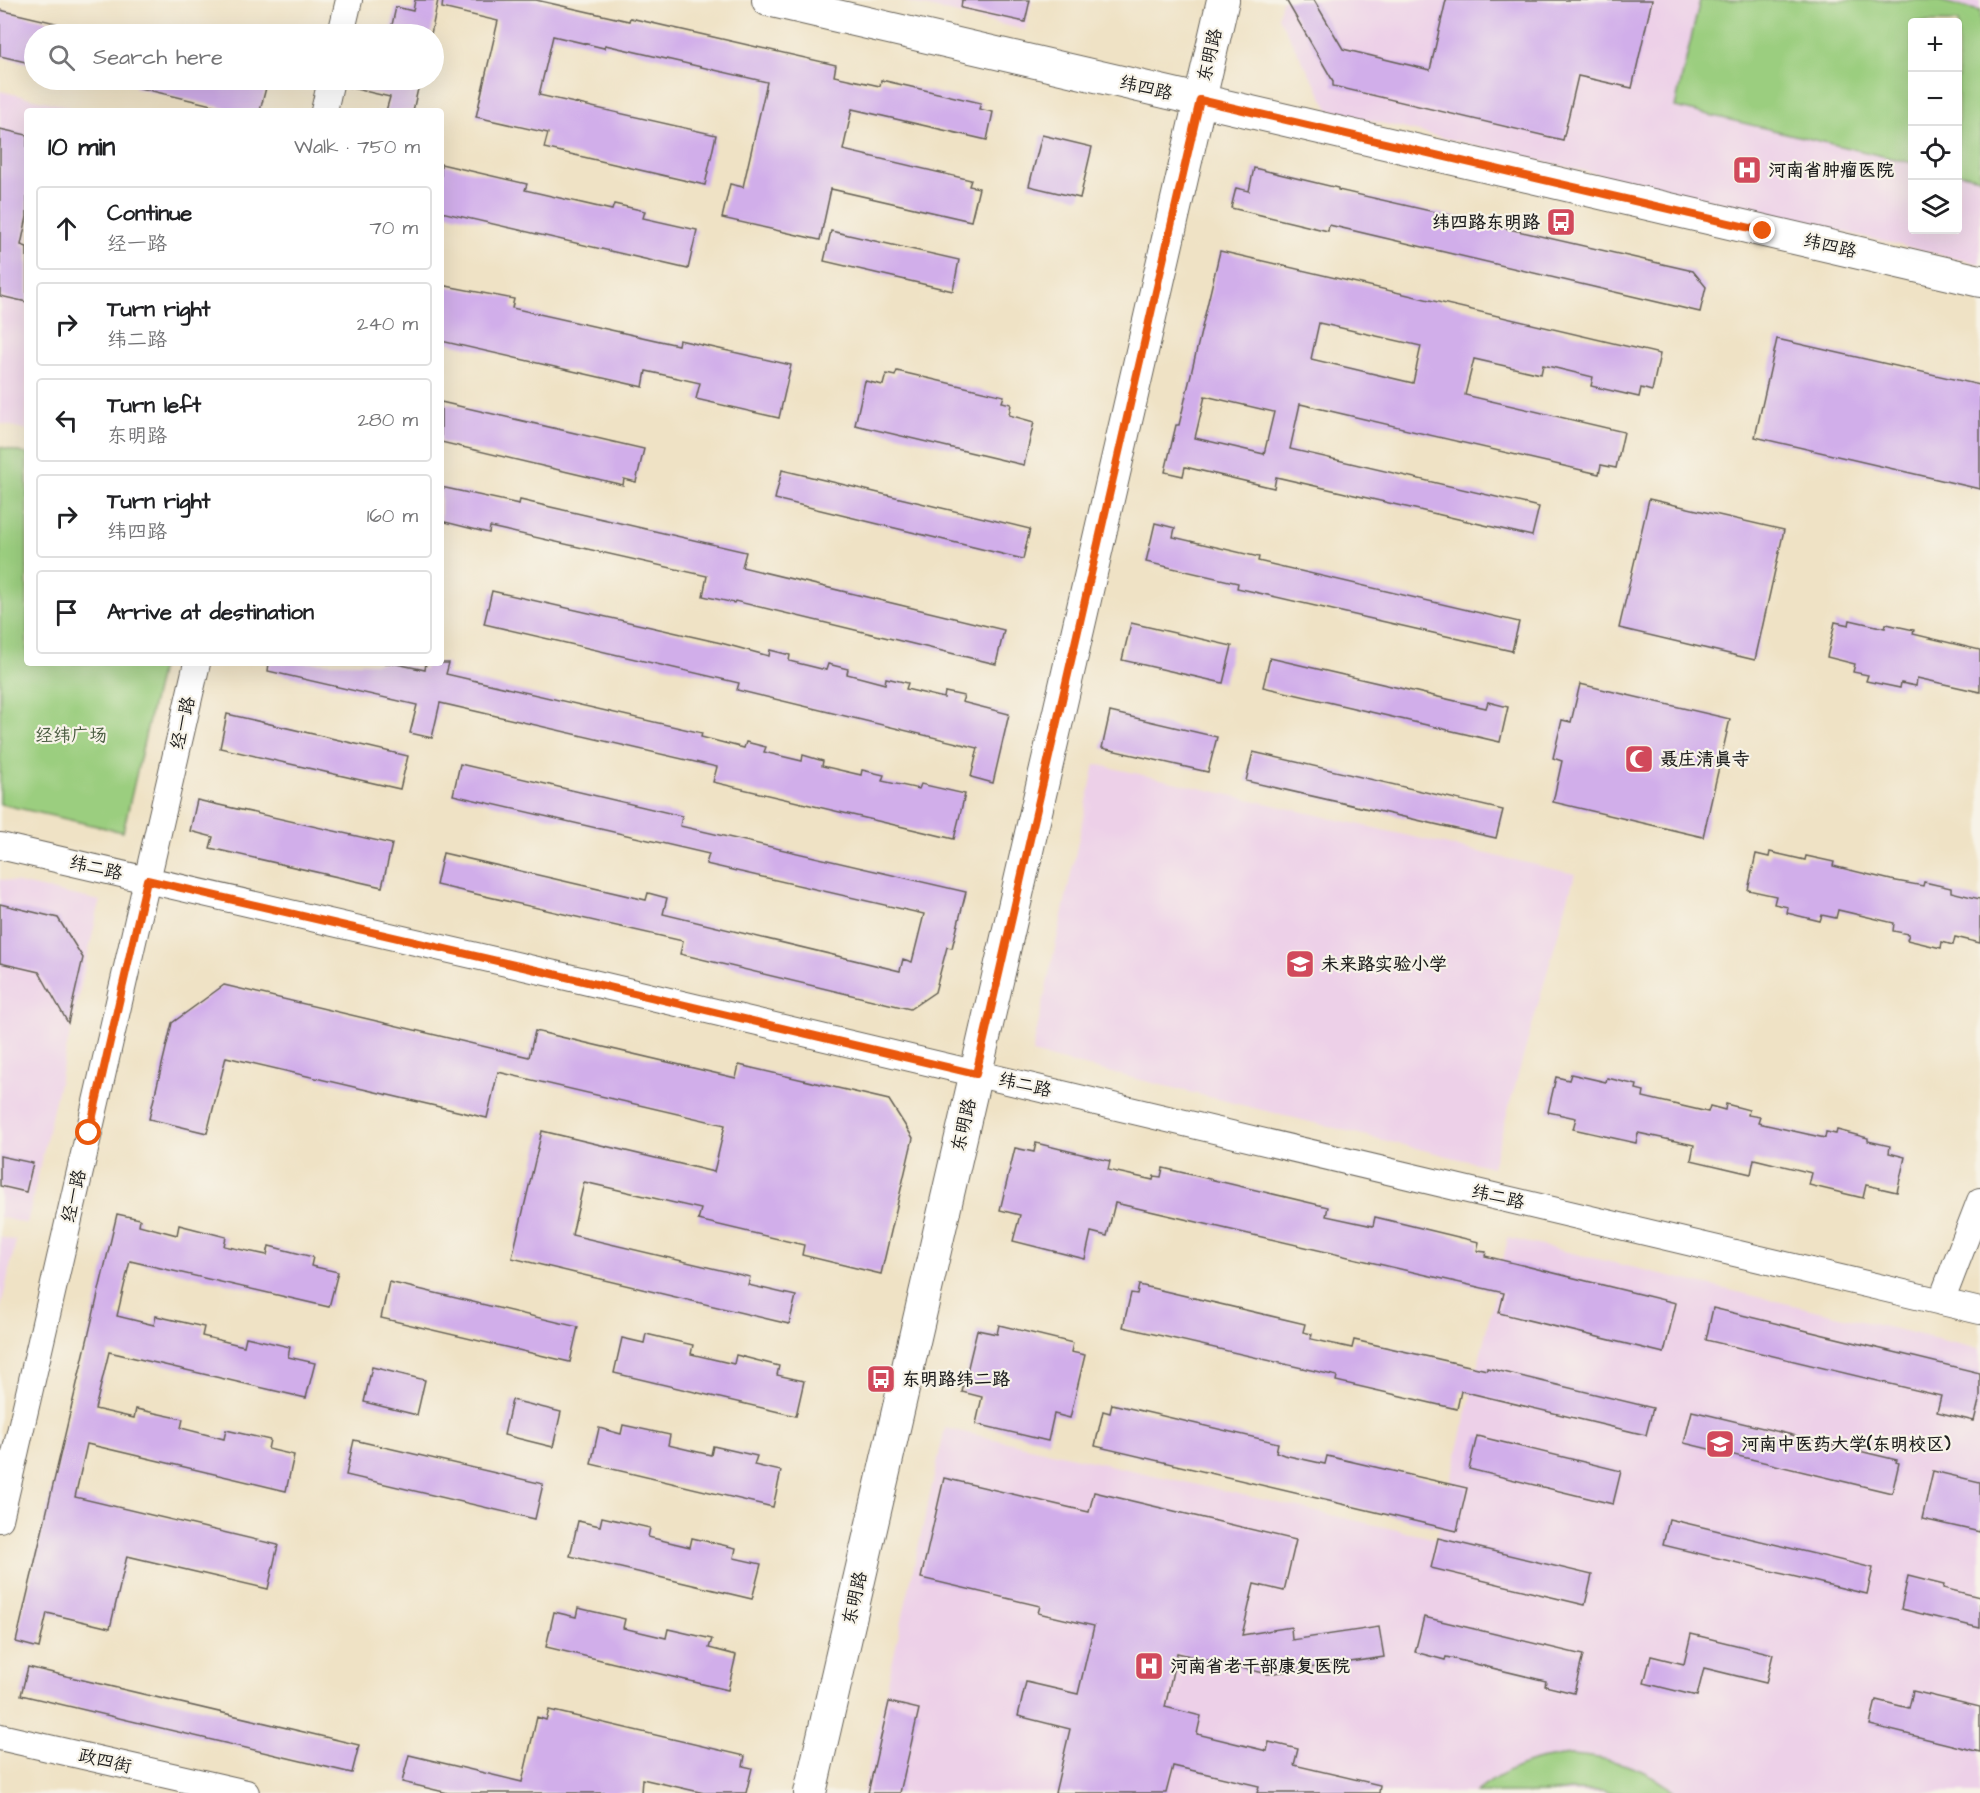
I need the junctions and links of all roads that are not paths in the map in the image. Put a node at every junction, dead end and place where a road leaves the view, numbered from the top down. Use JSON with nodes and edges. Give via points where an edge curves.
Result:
{"nodes":[{"id":1,"x":349,"y":0,"type":"edge"},
{"id":2,"x":768,"y":0,"type":"edge"},
{"id":3,"x":1223,"y":0,"type":"edge"},
{"id":4,"x":343,"y":24,"type":"edge"},
{"id":5,"x":329,"y":90,"type":"edge"},
{"id":6,"x":1200,"y":100,"type":"junction"},
{"id":7,"x":325,"y":108,"type":"edge"},
{"id":8,"x":1980,"y":281,"type":"edge"},
{"id":9,"x":196,"y":666,"type":"edge"},
{"id":10,"x":0,"y":846,"type":"edge"},
{"id":11,"x":147,"y":880,"type":"junction"},
{"id":12,"x":976,"y":1074,"type":"junction"},
{"id":13,"x":1980,"y":1201,"type":"edge"},
{"id":14,"x":1941,"y":1302,"type":"junction"},
{"id":15,"x":1980,"y":1311,"type":"edge"},
{"id":16,"x":0,"y":1519,"type":"edge"},
{"id":17,"x":0,"y":1737,"type":"edge"},
{"id":18,"x":246,"y":1793,"type":"edge"},
{"id":19,"x":810,"y":1793,"type":"edge"}],
"edges":[{"from":1,"to":4,"type":"street"},
{"from":2,"to":6,"type":"street","name":"纬四路"},
{"from":3,"to":6,"type":"street","name":"东明路"},
{"from":5,"to":7,"type":"street"},
{"from":6,"to":8,"type":"street","name":"纬四路"},
{"from":6,"to":12,"type":"street","name":"东明路"},
{"from":9,"to":11,"type":"street","name":"经一路"},
{"from":10,"to":11,"type":"street","name":"纬二路"},
{"from":11,"to":12,"type":"street","name":"纬二路"},
{"from":11,"to":16,"type":"street","name":"经一路"},
{"from":12,"to":14,"type":"street","name":"纬二路"},
{"from":12,"to":19,"type":"street","name":"东明路"},
{"from":13,"to":14,"type":"street"},
{"from":14,"to":15,"type":"street","name":"纬二路"},
{"from":17,"to":18,"type":"street","name":"政四街"}]}
